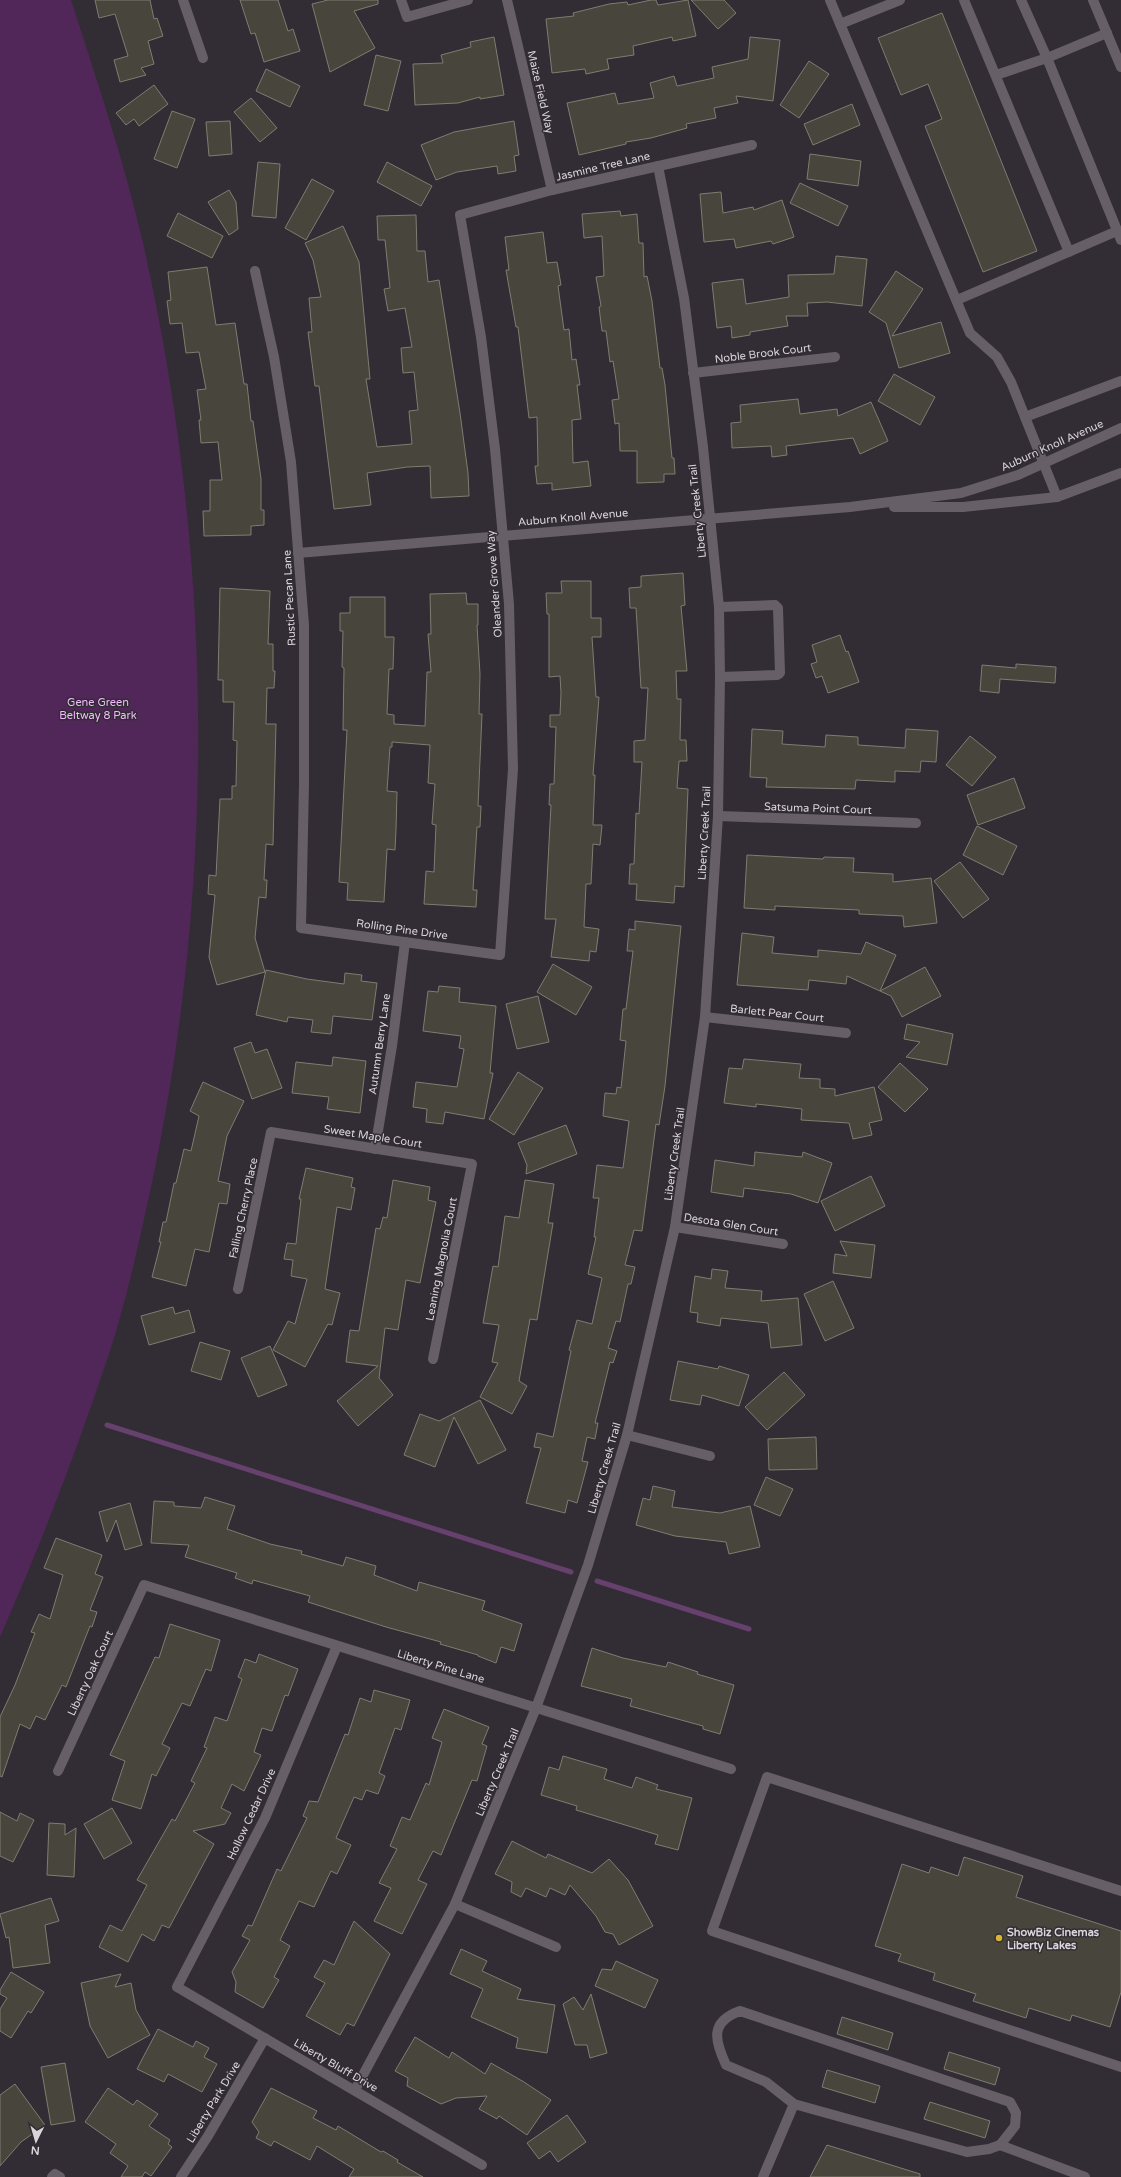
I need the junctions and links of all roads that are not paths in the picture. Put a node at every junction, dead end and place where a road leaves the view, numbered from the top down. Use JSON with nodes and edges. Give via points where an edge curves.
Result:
{"nodes":[{"id":1,"x":183,"y":0,"type":"edge"},
{"id":2,"x":401,"y":0,"type":"edge"},
{"id":3,"x":468,"y":0,"type":"edge"},
{"id":4,"x":507,"y":0,"type":"edge"},
{"id":5,"x":830,"y":0,"type":"edge"},
{"id":6,"x":900,"y":0,"type":"edge"},
{"id":7,"x":964,"y":0,"type":"edge"},
{"id":8,"x":1021,"y":0,"type":"edge"},
{"id":9,"x":1093,"y":0,"type":"edge"},
{"id":10,"x":840,"y":24,"type":"junction"},
{"id":11,"x":1107,"y":33,"type":"junction"},
{"id":12,"x":203,"y":58,"type":"dead end"},
{"id":13,"x":1047,"y":58,"type":"junction"},
{"id":14,"x":1121,"y":67,"type":"edge"},
{"id":15,"x":996,"y":75,"type":"junction"},
{"id":16,"x":752,"y":145,"type":"dead end"},
{"id":17,"x":658,"y":166,"type":"junction"},
{"id":18,"x":552,"y":190,"type":"junction"},
{"id":19,"x":460,"y":215,"type":"joint"},
{"id":20,"x":1119,"y":236,"type":"edge"},
{"id":21,"x":1069,"y":252,"type":"junction"},
{"id":22,"x":255,"y":271,"type":"dead end"},
{"id":23,"x":957,"y":300,"type":"junction"},
{"id":24,"x":834,"y":356,"type":"dead end"},
{"id":25,"x":693,"y":373,"type":"junction"},
{"id":26,"x":1121,"y":381,"type":"edge"},
{"id":27,"x":1025,"y":417,"type":"junction"},
{"id":28,"x":1121,"y":428,"type":"edge"},
{"id":29,"x":1044,"y":463,"type":"junction"},
{"id":30,"x":1121,"y":473,"type":"edge"},
{"id":31,"x":1057,"y":496,"type":"junction"},
{"id":32,"x":850,"y":507,"type":"junction"},
{"id":33,"x":709,"y":518,"type":"junction"},
{"id":34,"x":503,"y":535,"type":"junction"},
{"id":35,"x":298,"y":553,"type":"junction"},
{"id":36,"x":719,"y":607,"type":"junction"},
{"id":37,"x":720,"y":677,"type":"junction"},
{"id":38,"x":718,"y":816,"type":"junction"},
{"id":39,"x":916,"y":823,"type":"dead end"},
{"id":40,"x":301,"y":928,"type":"joint"},
{"id":41,"x":405,"y":942,"type":"junction"},
{"id":42,"x":500,"y":955,"type":"joint"},
{"id":43,"x":706,"y":1017,"type":"junction"},
{"id":44,"x":846,"y":1033,"type":"dead end"},
{"id":45,"x":271,"y":1132,"type":"joint"},
{"id":46,"x":375,"y":1149,"type":"junction"},
{"id":47,"x":472,"y":1164,"type":"joint"},
{"id":48,"x":675,"y":1227,"type":"junction"},
{"id":49,"x":783,"y":1244,"type":"dead end"},
{"id":50,"x":238,"y":1289,"type":"dead end"},
{"id":51,"x":433,"y":1359,"type":"dead end"},
{"id":52,"x":627,"y":1435,"type":"junction"},
{"id":53,"x":710,"y":1456,"type":"dead end"},
{"id":54,"x":144,"y":1586,"type":"joint"},
{"id":55,"x":337,"y":1646,"type":"junction"},
{"id":56,"x":536,"y":1708,"type":"junction"},
{"id":57,"x":731,"y":1769,"type":"dead end"},
{"id":58,"x":58,"y":1771,"type":"dead end"},
{"id":59,"x":1121,"y":1891,"type":"edge"},
{"id":60,"x":455,"y":1904,"type":"junction"},
{"id":61,"x":556,"y":1947,"type":"dead end"},
{"id":62,"x":177,"y":1987,"type":"joint"},
{"id":63,"x":265,"y":2038,"type":"junction"},
{"id":64,"x":1121,"y":2067,"type":"edge"},
{"id":65,"x":354,"y":2090,"type":"junction"},
{"id":66,"x":794,"y":2104,"type":"junction"},
{"id":67,"x":1000,"y":2145,"type":"junction"},
{"id":68,"x":482,"y":2165,"type":"dead end"},
{"id":69,"x":181,"y":2177,"type":"edge"},
{"id":70,"x":763,"y":2177,"type":"edge"},
{"id":71,"x":1085,"y":2177,"type":"edge"}],
"edges":[{"from":1,"to":12,"type":"street"},
{"from":2,"to":3,"type":"street","via":[[407,17]]},
{"from":4,"to":18,"type":"street","name":"Maize Field Way"},
{"from":5,"to":10,"type":"street"},
{"from":6,"to":10,"type":"street"},
{"from":7,"to":15,"type":"street"},
{"from":8,"to":13,"type":"street"},
{"from":9,"to":11,"type":"street"},
{"from":10,"to":23,"type":"street"},
{"from":11,"to":13,"type":"street"},
{"from":11,"to":14,"type":"street"},
{"from":13,"to":15,"type":"street"},
{"from":13,"to":20,"type":"street"},
{"from":15,"to":21,"type":"street"},
{"from":16,"to":17,"type":"street","name":"Jasmine Tree Lane"},
{"from":17,"to":18,"type":"street","name":"Jasmine Tree Lane"},
{"from":17,"to":25,"type":"street","name":"Liberty Creek Trail","via":[[684,298]]},
{"from":18,"to":19,"type":"street","name":"Jasmine Tree Lane"},
{"from":19,"to":34,"type":"street","name":"Oleander Grove Way","via":[[481,337]]},
{"from":20,"to":21,"type":"street"},
{"from":21,"to":23,"type":"street"},
{"from":22,"to":35,"type":"street","name":"Rustic Pecan Lane","via":[[274,357],[291,462]]},
{"from":23,"to":27,"type":"street","via":[[970,333],[997,357],[1011,382]]},
{"from":24,"to":25,"type":"street","name":"Noble Brook Court"},
{"from":25,"to":33,"type":"street","name":"Liberty Creek Trail"},
{"from":26,"to":27,"type":"street"},
{"from":27,"to":29,"type":"street"},
{"from":28,"to":29,"type":"street","name":"Auburn Knoll Avenue"},
{"from":29,"to":31,"type":"street"},
{"from":29,"to":32,"type":"street","name":"Auburn Knoll Avenue","via":[[1018,475],[961,493]]},
{"from":30,"to":31,"type":"street","name":"Auburn Knoll Avenue"},
{"from":31,"to":32,"type":"street","name":"Auburn Knoll Avenue","via":[[963,507]]},
{"from":32,"to":33,"type":"street","name":"Auburn Knoll Avenue"},
{"from":33,"to":34,"type":"street","name":"Auburn Knoll Avenue"},
{"from":33,"to":36,"type":"street","name":"Liberty Creek Trail"},
{"from":34,"to":35,"type":"street","name":"Auburn Knoll Avenue"},
{"from":34,"to":42,"type":"street","name":"Oleander Grove Way","via":[[509,604],[513,769]]},
{"from":35,"to":40,"type":"street","name":"Rustic Pecan Lane","via":[[304,632]]},
{"from":36,"to":37,"type":"street","name":"Liberty Creek Trail"},
{"from":36,"to":37,"type":"street","via":[[778,608],[780,666],[780,673],[777,675]]},
{"from":37,"to":38,"type":"street","name":"Liberty Creek Trail"},
{"from":38,"to":39,"type":"street","name":"Satsuma Point Court"},
{"from":38,"to":43,"type":"street","name":"Liberty Creek Trail"},
{"from":40,"to":41,"type":"street","name":"Rolling Pine Drive"},
{"from":41,"to":42,"type":"street","name":"Rolling Pine Drive"},
{"from":41,"to":46,"type":"street","name":"Autumn Berry Lane","via":[[392,1046]]},
{"from":43,"to":44,"type":"street","name":"Barlett Pear Court"},
{"from":43,"to":48,"type":"street","name":"Liberty Creek Trail"},
{"from":45,"to":46,"type":"street","name":"Sweet Maple Court"},
{"from":45,"to":50,"type":"street","name":"Falling Cherry Place"},
{"from":46,"to":47,"type":"street","name":"Sweet Maple Court"},
{"from":47,"to":51,"type":"street","name":"Leaning Magnolia Court"},
{"from":48,"to":49,"type":"street","name":"Desota Glen Court"},
{"from":48,"to":52,"type":"street","name":"Liberty Creek Trail"},
{"from":52,"to":53,"type":"street"},
{"from":52,"to":56,"type":"street","name":"Liberty Creek Trail","via":[[588,1565]]},
{"from":54,"to":55,"type":"street","name":"Liberty Pine Lane"},
{"from":54,"to":58,"type":"street","name":"Liberty Oak Court"},
{"from":55,"to":56,"type":"street","name":"Liberty Pine Lane"},
{"from":55,"to":62,"type":"street","name":"Hollow Cedar Drive","via":[[265,1818]]},
{"from":56,"to":57,"type":"street","name":"Liberty Pine Lane"},
{"from":56,"to":60,"type":"street","name":"Liberty Creek Trail"},
{"from":59,"to":64,"type":"street","via":[[767,1777],[712,1931]]},
{"from":60,"to":61,"type":"street"},
{"from":60,"to":65,"type":"street","name":"Liberty Creek Trail"},
{"from":62,"to":63,"type":"street","name":"Liberty Bluff Drive"},
{"from":63,"to":65,"type":"street","name":"Liberty Bluff Drive"},
{"from":63,"to":69,"type":"street","name":"Liberty Park Drive"},
{"from":65,"to":68,"type":"street","name":"Liberty Bluff Drive"},
{"from":66,"to":67,"type":"street","via":[[967,2152]]},
{"from":66,"to":67,"type":"street","via":[[766,2082],[726,2065],[717,2045],[718,2028],[726,2016],[740,2011],[1010,2102],[1016,2113],[1015,2126]]},
{"from":66,"to":70,"type":"street"},
{"from":67,"to":71,"type":"street"}]}
